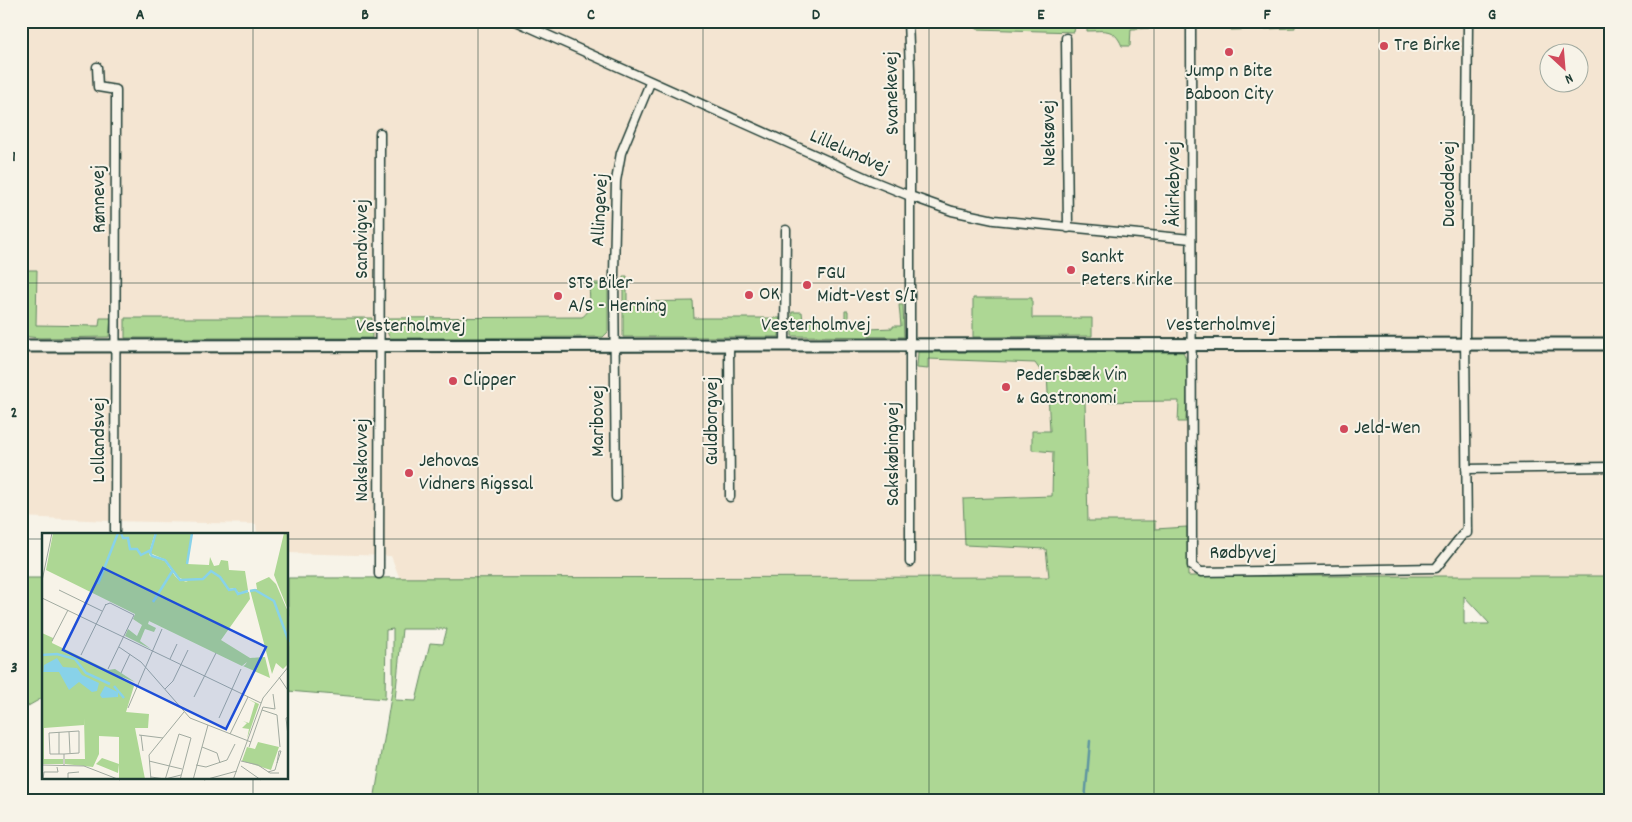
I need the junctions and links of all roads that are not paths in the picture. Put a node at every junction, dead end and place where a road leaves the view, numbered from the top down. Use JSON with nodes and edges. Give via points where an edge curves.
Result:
{"nodes":[{"id":1,"x":516,"y":21,"type":"edge"},
{"id":2,"x":908,"y":21,"type":"edge"},
{"id":3,"x":1191,"y":23,"type":"dead end"},
{"id":4,"x":1468,"y":25,"type":"dead end"},
{"id":5,"x":1066,"y":38,"type":"dead end"},
{"id":6,"x":96,"y":67,"type":"dead end"},
{"id":7,"x":650,"y":83,"type":"junction"},
{"id":8,"x":380,"y":133,"type":"dead end"},
{"id":9,"x":910,"y":196,"type":"junction"},
{"id":10,"x":1068,"y":228,"type":"junction"},
{"id":11,"x":786,"y":230,"type":"dead end"},
{"id":12,"x":1191,"y":239,"type":"junction"},
{"id":13,"x":1191,"y":344,"type":"junction"},
{"id":14,"x":1465,"y":344,"type":"junction"},
{"id":15,"x":1611,"y":344,"type":"edge"},
{"id":16,"x":116,"y":345,"type":"junction"},
{"id":17,"x":380,"y":345,"type":"junction"},
{"id":18,"x":730,"y":345,"type":"junction"},
{"id":19,"x":785,"y":345,"type":"junction"},
{"id":20,"x":910,"y":345,"type":"junction"},
{"id":21,"x":21,"y":346,"type":"edge"},
{"id":22,"x":615,"y":346,"type":"junction"},
{"id":23,"x":1611,"y":467,"type":"edge"},
{"id":24,"x":1466,"y":469,"type":"junction"},
{"id":25,"x":616,"y":497,"type":"dead end"},
{"id":26,"x":730,"y":497,"type":"dead end"},
{"id":27,"x":1467,"y":532,"type":"joint"},
{"id":28,"x":116,"y":533,"type":"edge"},
{"id":29,"x":910,"y":562,"type":"dead end"},
{"id":30,"x":379,"y":574,"type":"dead end"}],
"edges":[{"from":1,"to":7,"type":"street","name":"Lillelundvej"},
{"from":2,"to":9,"type":"street","name":"Svanekevej"},
{"from":3,"to":12,"type":"street","name":"Åkirkebyvej"},
{"from":4,"to":14,"type":"street","name":"Dueoddevej"},
{"from":5,"to":10,"type":"street","name":"Neksøvej"},
{"from":6,"to":16,"type":"street","name":"Rønnevej","via":[[98,87],[116,90]]},
{"from":7,"to":9,"type":"street","name":"Lillelundvej"},
{"from":7,"to":22,"type":"street","name":"Allingevej","via":[[621,154],[616,181]]},
{"from":8,"to":17,"type":"street","name":"Sandvigvej"},
{"from":9,"to":10,"type":"street","name":"Lillelundvej","via":[[994,220]]},
{"from":9,"to":20,"type":"street","name":"Svanekevej"},
{"from":10,"to":12,"type":"street","name":"Lillelundvej"},
{"from":11,"to":19,"type":"street"},
{"from":12,"to":13,"type":"street","name":"Åkirkebyvej"},
{"from":13,"to":14,"type":"street","name":"Vesterholmvej"},
{"from":13,"to":20,"type":"street","name":"Vesterholmvej"},
{"from":13,"to":27,"type":"street","name":"Rødbyvej","via":[[1192,566],[1202,572],[1436,568]]},
{"from":14,"to":15,"type":"street","name":"Vesterholmvej"},
{"from":14,"to":24,"type":"street","name":"Dueoddevej"},
{"from":16,"to":17,"type":"street","name":"Vesterholmvej"},
{"from":16,"to":21,"type":"street","name":"Vesterholmvej"},
{"from":16,"to":28,"type":"street","name":"Lollandsvej"},
{"from":17,"to":22,"type":"street","name":"Vesterholmvej"},
{"from":17,"to":30,"type":"street","name":"Nakskovvej"},
{"from":18,"to":19,"type":"street","name":"Vesterholmvej"},
{"from":18,"to":22,"type":"street","name":"Vesterholmvej"},
{"from":18,"to":26,"type":"street","name":"Guldborgvej"},
{"from":19,"to":20,"type":"street","name":"Vesterholmvej"},
{"from":20,"to":29,"type":"street","name":"Sakskøbingvej"},
{"from":22,"to":25,"type":"street","name":"Maribovej"},
{"from":23,"to":24,"type":"street"},
{"from":24,"to":27,"type":"street","name":"Dueoddevej"}]}
